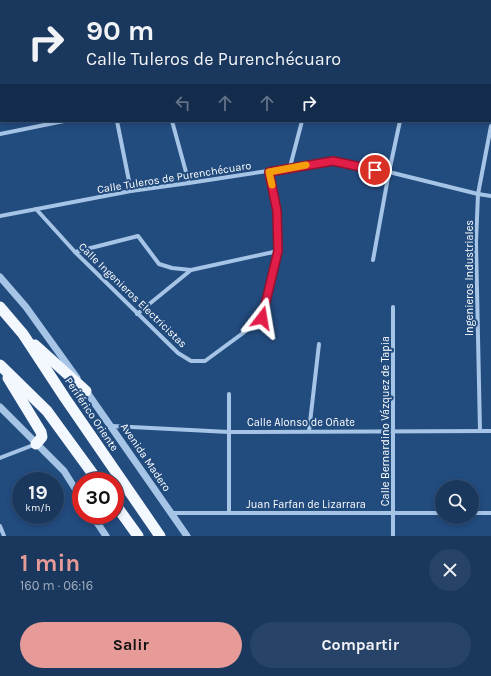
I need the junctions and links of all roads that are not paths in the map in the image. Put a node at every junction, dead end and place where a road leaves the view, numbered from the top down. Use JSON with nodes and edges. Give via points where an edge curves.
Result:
{"nodes":[{"id":1,"x":59,"y":122,"type":"edge"},
{"id":2,"x":117,"y":122,"type":"edge"},
{"id":3,"x":172,"y":122,"type":"edge"},
{"id":4,"x":302,"y":122,"type":"edge"},
{"id":5,"x":400,"y":122,"type":"edge"},
{"id":6,"x":491,"y":126,"type":"edge"},
{"id":7,"x":0,"y":134,"type":"edge"},
{"id":8,"x":290,"y":167,"type":"junction"},
{"id":9,"x":269,"y":172,"type":"junction"},
{"id":10,"x":388,"y":172,"type":"junction"},
{"id":11,"x":189,"y":184,"type":"junction"},
{"id":12,"x":131,"y":191,"type":"junction"},
{"id":13,"x":478,"y":194,"type":"junction"},
{"id":14,"x":491,"y":196,"type":"edge"},
{"id":15,"x":36,"y":209,"type":"junction"},
{"id":16,"x":0,"y":216,"type":"edge"},
{"id":17,"x":278,"y":251,"type":"junction"},
{"id":18,"x":75,"y":252,"type":"junction"},
{"id":19,"x":373,"y":260,"type":"dead end"},
{"id":20,"x":191,"y":270,"type":"junction"},
{"id":21,"x":0,"y":277,"type":"edge"},
{"id":22,"x":394,"y":307,"type":"dead end"},
{"id":23,"x":0,"y":308,"type":"edge"},
{"id":24,"x":137,"y":314,"type":"junction"},
{"id":25,"x":23,"y":334,"type":"junction"},
{"id":26,"x":319,"y":344,"type":"dead end"},
{"id":27,"x":0,"y":365,"type":"edge"},
{"id":28,"x":86,"y":391,"type":"junction"},
{"id":29,"x":229,"y":394,"type":"dead end"},
{"id":30,"x":0,"y":407,"type":"edge"},
{"id":31,"x":112,"y":426,"type":"junction"},
{"id":32,"x":309,"y":431,"type":"junction"},
{"id":33,"x":394,"y":431,"type":"junction"},
{"id":34,"x":480,"y":431,"type":"junction"},
{"id":35,"x":491,"y":431,"type":"edge"},
{"id":36,"x":229,"y":432,"type":"junction"},
{"id":37,"x":36,"y":444,"type":"junction"},
{"id":38,"x":0,"y":458,"type":"edge"},
{"id":39,"x":91,"y":472,"type":"edge"},
{"id":40,"x":72,"y":484,"type":"edge"},
{"id":41,"x":170,"y":513,"type":"junction"},
{"id":42,"x":229,"y":513,"type":"junction"},
{"id":43,"x":394,"y":513,"type":"junction"},
{"id":44,"x":435,"y":513,"type":"edge"},
{"id":45,"x":479,"y":513,"type":"edge"},
{"id":46,"x":491,"y":513,"type":"edge"},
{"id":47,"x":124,"y":517,"type":"edge"},
{"id":48,"x":98,"y":524,"type":"edge"},
{"id":49,"x":0,"y":526,"type":"edge"},
{"id":50,"x":4,"y":536,"type":"edge"},
{"id":51,"x":106,"y":536,"type":"edge"},
{"id":52,"x":138,"y":536,"type":"edge"},
{"id":53,"x":160,"y":536,"type":"edge"},
{"id":54,"x":187,"y":536,"type":"edge"},
{"id":55,"x":393,"y":536,"type":"edge"}],
"edges":[{"from":1,"to":7,"type":"street"},
{"from":2,"to":12,"type":"street"},
{"from":3,"to":11,"type":"street"},
{"from":4,"to":8,"type":"street"},
{"from":5,"to":10,"type":"street"},
{"from":6,"to":13,"type":"street","name":"Ingenieros Industriales"},
{"from":8,"to":9,"type":"street","name":"Calle Tuleros de Purenchécuaro"},
{"from":8,"to":10,"type":"street","name":"Calle Tuleros de Purenchécuaro","via":[[333,161]]},
{"from":9,"to":11,"type":"street","name":"Calle Tuleros de Purenchécuaro"},
{"from":9,"to":17,"type":"street","name":"Calle Ingenieros Electricistas","via":[[277,211]]},
{"from":10,"to":13,"type":"street","name":"Calle Tuleros de Purenchécuaro"},
{"from":10,"to":19,"type":"street"},
{"from":11,"to":12,"type":"street","name":"Calle Tuleros de Purenchécuaro"},
{"from":12,"to":15,"type":"street","name":"Calle Tuleros de Purenchécuaro"},
{"from":13,"to":14,"type":"street","name":"Calle Tuleros de Purenchécuaro"},
{"from":13,"to":34,"type":"street","name":"Ingenieros Industriales","via":[[476,242]]},
{"from":15,"to":16,"type":"street","name":"Calle Tuleros de Purenchécuaro"},
{"from":15,"to":18,"type":"street","name":"Calle Ingenieros Electricistas"},
{"from":17,"to":20,"type":"street"},
{"from":17,"to":24,"type":"street","name":"Calle Ingenieros Electricistas","via":[[262,318],[205,361],[191,361],[178,353]]},
{"from":18,"to":20,"type":"street","via":[[138,236],[159,264]]},
{"from":18,"to":24,"type":"street","name":"Calle Ingenieros Electricistas"},
{"from":20,"to":24,"type":"street"},
{"from":21,"to":28,"type":"street","name":"Avenida Madero","via":[[26,307]]},
{"from":22,"to":33,"type":"street","name":"Calle Bernardino Vázquez de Tapia"},
{"from":23,"to":25,"type":"highway","name":"Periférico Oriente"},
{"from":25,"to":28,"type":"highway"},
{"from":25,"to":53,"type":"highway","name":"Periférico Oriente"},
{"from":26,"to":32,"type":"street"},
{"from":27,"to":37,"type":"highway","via":[[41,432],[42,437]]},
{"from":27,"to":39,"type":"highway","via":[[47,411]]},
{"from":28,"to":31,"type":"street","name":"Avenida Madero"},
{"from":29,"to":36,"type":"street"},
{"from":30,"to":37,"type":"street"},
{"from":31,"to":36,"type":"street","name":"Calle Alonso de Oñate"},
{"from":31,"to":41,"type":"street","name":"Avenida Madero"},
{"from":32,"to":33,"type":"street","name":"Calle Alonso de Oñate"},
{"from":32,"to":36,"type":"street","name":"Calle Alonso de Oñate"},
{"from":33,"to":34,"type":"street","name":"Calle Alonso de Oñate"},
{"from":33,"to":43,"type":"street","name":"Calle Bernardino Vázquez de Tapia"},
{"from":34,"to":35,"type":"street","name":"Calle Alonso de Oñate"},
{"from":36,"to":42,"type":"street"},
{"from":37,"to":38,"type":"street"},
{"from":37,"to":40,"type":"street","via":[[64,471]]},
{"from":41,"to":42,"type":"street","name":"Juan Farfan de Lizarrara"},
{"from":41,"to":54,"type":"street","name":"Avenida Madero"},
{"from":42,"to":43,"type":"street","name":"Juan Farfan de Lizarrara"},
{"from":43,"to":44,"type":"street","name":"Juan Farfan de Lizarrara"},
{"from":43,"to":55,"type":"street","name":"Calle Bernardino Vázquez de Tapia"},
{"from":45,"to":46,"type":"street"},
{"from":47,"to":52,"type":"highway"},
{"from":48,"to":51,"type":"street"},
{"from":49,"to":50,"type":"street"}]}
